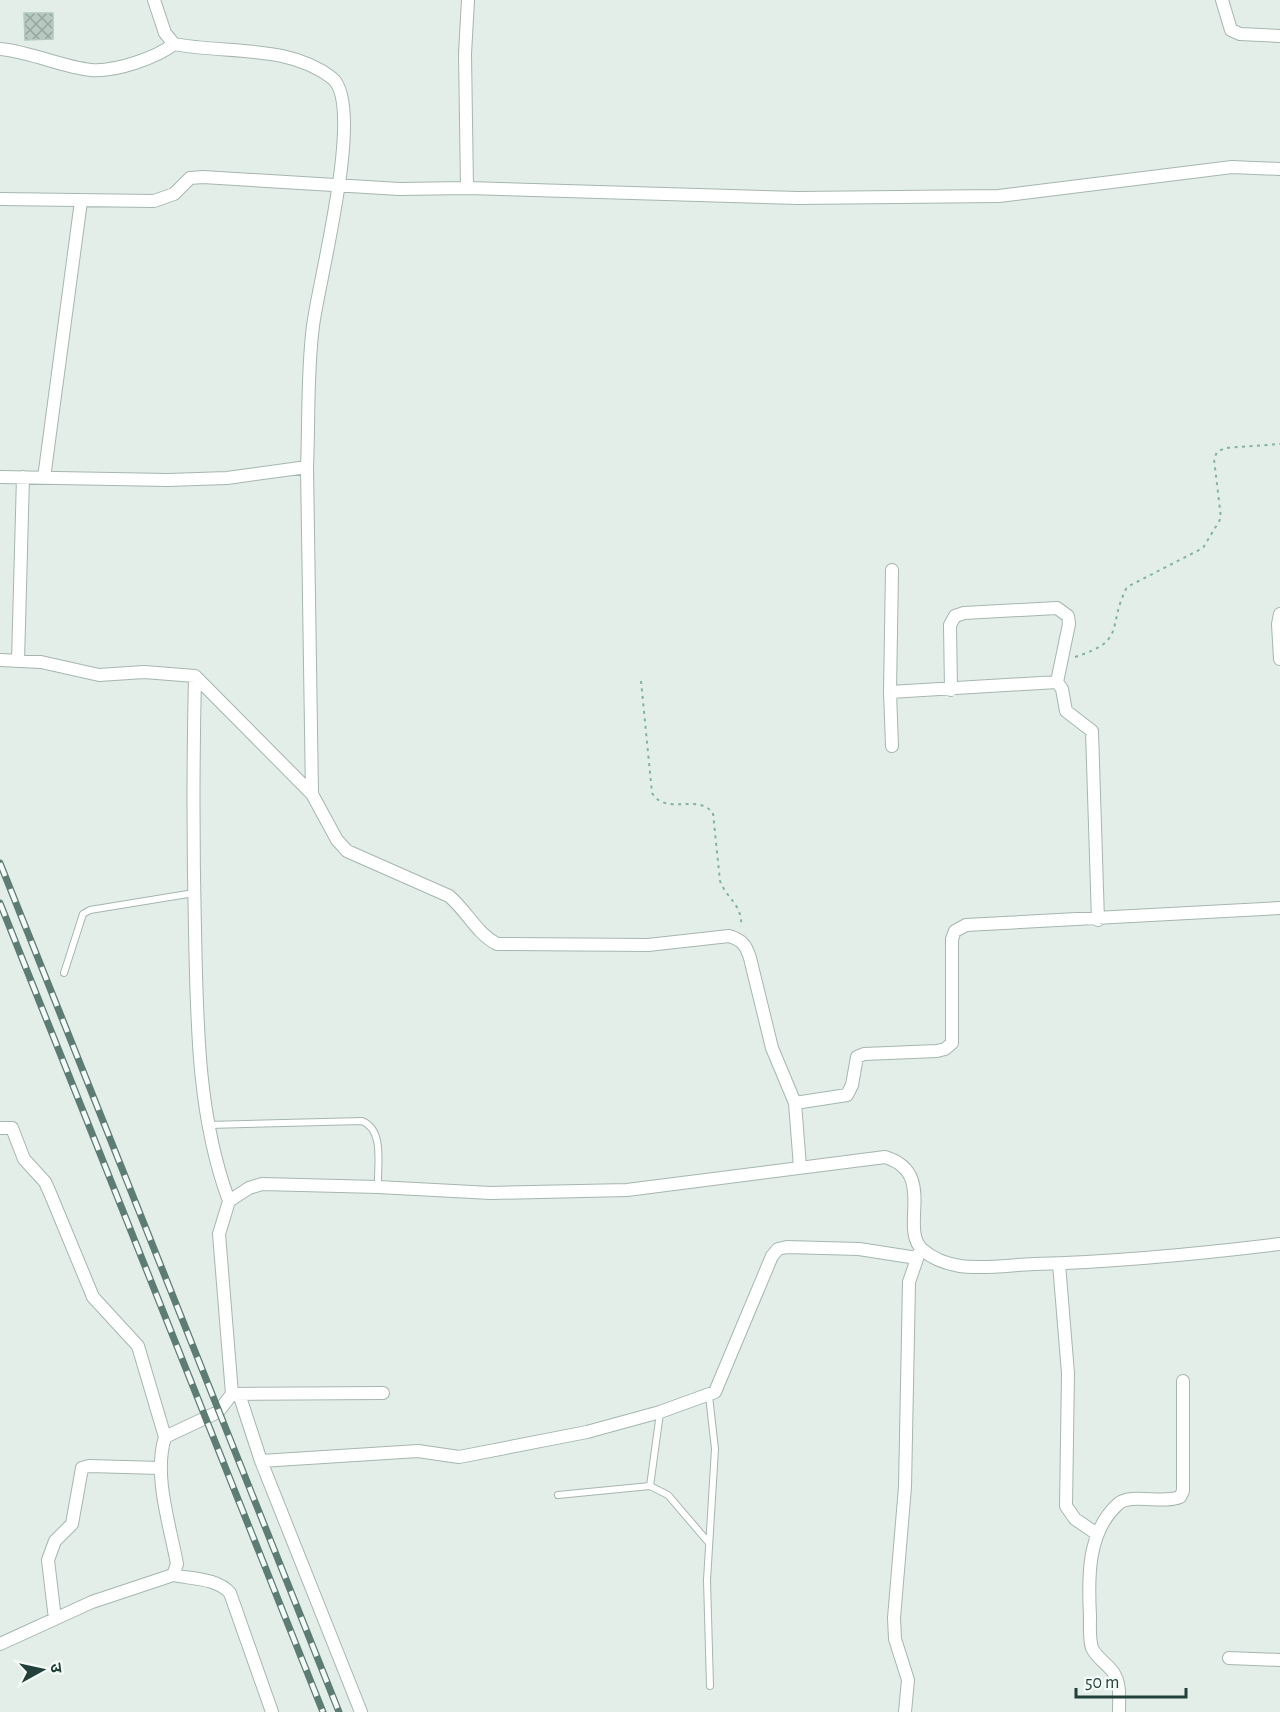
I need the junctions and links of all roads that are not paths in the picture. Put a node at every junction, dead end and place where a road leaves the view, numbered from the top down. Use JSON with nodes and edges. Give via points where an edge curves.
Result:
{"nodes":[{"id":1,"x":154,"y":0,"type":"edge"},
{"id":2,"x":468,"y":0,"type":"edge"},
{"id":3,"x":1222,"y":0,"type":"edge"},
{"id":4,"x":1280,"y":36,"type":"edge"},
{"id":5,"x":174,"y":44,"type":"junction"},
{"id":6,"x":0,"y":49,"type":"edge"},
{"id":7,"x":1280,"y":169,"type":"edge"},
{"id":8,"x":339,"y":186,"type":"junction"},
{"id":9,"x":467,"y":188,"type":"junction"},
{"id":10,"x":0,"y":199,"type":"edge"},
{"id":11,"x":81,"y":201,"type":"junction"},
{"id":12,"x":308,"y":467,"type":"junction"},
{"id":13,"x":0,"y":477,"type":"edge"},
{"id":14,"x":23,"y":477,"type":"junction"},
{"id":15,"x":44,"y":478,"type":"junction"},
{"id":16,"x":892,"y":570,"type":"dead end"},
{"id":17,"x":1280,"y":614,"type":"edge"},
{"id":18,"x":1280,"y":659,"type":"edge"},
{"id":19,"x":0,"y":660,"type":"edge"},
{"id":20,"x":18,"y":661,"type":"junction"},
{"id":21,"x":195,"y":676,"type":"junction"},
{"id":22,"x":1057,"y":682,"type":"junction"},
{"id":23,"x":951,"y":690,"type":"junction"},
{"id":24,"x":890,"y":692,"type":"junction"},
{"id":25,"x":892,"y":746,"type":"dead end"},
{"id":26,"x":312,"y":794,"type":"junction"},
{"id":27,"x":194,"y":893,"type":"junction"},
{"id":28,"x":1280,"y":908,"type":"edge"},
{"id":29,"x":1098,"y":920,"type":"junction"},
{"id":30,"x":64,"y":973,"type":"dead end"},
{"id":31,"x":795,"y":1103,"type":"junction"},
{"id":32,"x":208,"y":1125,"type":"junction"},
{"id":33,"x":0,"y":1128,"type":"edge"},
{"id":34,"x":800,"y":1167,"type":"junction"},
{"id":35,"x":378,"y":1186,"type":"junction"},
{"id":36,"x":229,"y":1201,"type":"junction"},
{"id":37,"x":1280,"y":1244,"type":"edge"},
{"id":38,"x":919,"y":1253,"type":"junction"},
{"id":39,"x":1059,"y":1264,"type":"junction"},
{"id":40,"x":1183,"y":1381,"type":"dead end"},
{"id":41,"x":383,"y":1393,"type":"dead end"},
{"id":42,"x":236,"y":1394,"type":"junction"},
{"id":43,"x":709,"y":1396,"type":"junction"},
{"id":44,"x":660,"y":1412,"type":"junction"},
{"id":45,"x":165,"y":1437,"type":"junction"},
{"id":46,"x":261,"y":1461,"type":"junction"},
{"id":47,"x":160,"y":1468,"type":"junction"},
{"id":48,"x":650,"y":1486,"type":"junction"},
{"id":49,"x":558,"y":1495,"type":"dead end"},
{"id":50,"x":1097,"y":1534,"type":"junction"},
{"id":51,"x":709,"y":1543,"type":"junction"},
{"id":52,"x":173,"y":1575,"type":"junction"},
{"id":53,"x":55,"y":1619,"type":"junction"},
{"id":54,"x":0,"y":1644,"type":"edge"},
{"id":55,"x":1229,"y":1658,"type":"dead end"},
{"id":56,"x":1280,"y":1660,"type":"edge"},
{"id":57,"x":710,"y":1686,"type":"dead end"},
{"id":58,"x":272,"y":1712,"type":"edge"},
{"id":59,"x":361,"y":1712,"type":"edge"},
{"id":60,"x":905,"y":1712,"type":"edge"},
{"id":61,"x":1119,"y":1712,"type":"edge"}],
"edges":[{"from":1,"to":5,"type":"street","via":[[165,33]]},
{"from":2,"to":9,"type":"street"},
{"from":3,"to":4,"type":"street","via":[[1231,30]]},
{"from":5,"to":6,"type":"street","via":[[149,59],[90,70],[29,52]]},
{"from":5,"to":8,"type":"street","via":[[293,57],[334,80],[344,95]]},
{"from":7,"to":9,"type":"street","via":[[1232,168],[999,196],[798,198]]},
{"from":8,"to":9,"type":"street"},
{"from":8,"to":11,"type":"street","via":[[197,177],[183,182],[165,199]]},
{"from":8,"to":12,"type":"street","via":[[312,328]]},
{"from":10,"to":11,"type":"street"},
{"from":11,"to":15,"type":"street"},
{"from":12,"to":15,"type":"street","via":[[227,478]]},
{"from":12,"to":26,"type":"street"},
{"from":13,"to":14,"type":"street"},
{"from":14,"to":15,"type":"street"},
{"from":14,"to":20,"type":"street"},
{"from":16,"to":24,"type":"street"},
{"from":17,"to":18,"type":"street"},
{"from":19,"to":20,"type":"street"},
{"from":20,"to":21,"type":"street","via":[[99,675],[144,672]]},
{"from":21,"to":26,"type":"street"},
{"from":21,"to":27,"type":"street"},
{"from":22,"to":23,"type":"street"},
{"from":22,"to":23,"type":"street","via":[[1070,624],[1063,611],[1057,608],[964,612],[955,615],[950,625]]},
{"from":22,"to":29,"type":"street","via":[[1066,711],[1092,731]]},
{"from":23,"to":24,"type":"street"},
{"from":24,"to":25,"type":"street"},
{"from":26,"to":31,"type":"street","via":[[347,851],[449,896],[485,938],[497,944],[648,945],[729,936],[739,939],[750,958],[772,1048]]},
{"from":27,"to":30,"type":"lane","via":[[83,914]]},
{"from":27,"to":32,"type":"street","via":[[196,990]]},
{"from":28,"to":29,"type":"street"},
{"from":29,"to":31,"type":"street","via":[[966,926],[955,931],[951,950],[952,1043],[937,1051],[864,1054],[857,1057],[847,1095]]},
{"from":31,"to":34,"type":"street"},
{"from":32,"to":35,"type":"lane","via":[[362,1120],[372,1124],[377,1133]]},
{"from":32,"to":36,"type":"street"},
{"from":33,"to":45,"type":"street","via":[[12,1128],[24,1159],[45,1182],[93,1297],[138,1346]]},
{"from":34,"to":35,"type":"street","via":[[627,1190],[491,1193]]},
{"from":34,"to":38,"type":"street","via":[[885,1157],[900,1161],[910,1174],[914,1192]]},
{"from":35,"to":36,"type":"street","via":[[262,1184]]},
{"from":36,"to":42,"type":"street","via":[[219,1234]]},
{"from":37,"to":39,"type":"street","via":[[1195,1255]]},
{"from":38,"to":39,"type":"street","via":[[963,1266]]},
{"from":38,"to":43,"type":"street","via":[[778,1249],[719,1385]]},
{"from":38,"to":60,"type":"street","via":[[909,1282],[905,1487],[894,1618],[895,1638],[908,1680]]},
{"from":39,"to":50,"type":"street","via":[[1068,1373],[1066,1506],[1075,1519]]},
{"from":40,"to":50,"type":"street","via":[[1180,1497],[1118,1503]]},
{"from":41,"to":42,"type":"street"},
{"from":42,"to":45,"type":"street","via":[[218,1412]]},
{"from":42,"to":46,"type":"street"},
{"from":43,"to":44,"type":"street"},
{"from":43,"to":51,"type":"lane","via":[[715,1449]]},
{"from":44,"to":46,"type":"street","via":[[587,1432],[459,1456],[418,1450]]},
{"from":44,"to":48,"type":"lane"},
{"from":45,"to":47,"type":"street"},
{"from":46,"to":59,"type":"street"},
{"from":47,"to":52,"type":"street","via":[[177,1564]]},
{"from":47,"to":53,"type":"street","via":[[82,1468],[72,1524],[55,1541],[48,1560]]},
{"from":48,"to":49,"type":"lane"},
{"from":48,"to":51,"type":"lane","via":[[668,1495]]},
{"from":50,"to":61,"type":"street","via":[[1088,1586],[1091,1641],[1093,1650],[1115,1674]]},
{"from":51,"to":57,"type":"lane"},
{"from":52,"to":53,"type":"street","via":[[92,1602]]},
{"from":52,"to":58,"type":"street","via":[[215,1583],[230,1593]]},
{"from":53,"to":54,"type":"street"},
{"from":55,"to":56,"type":"street"}]}
